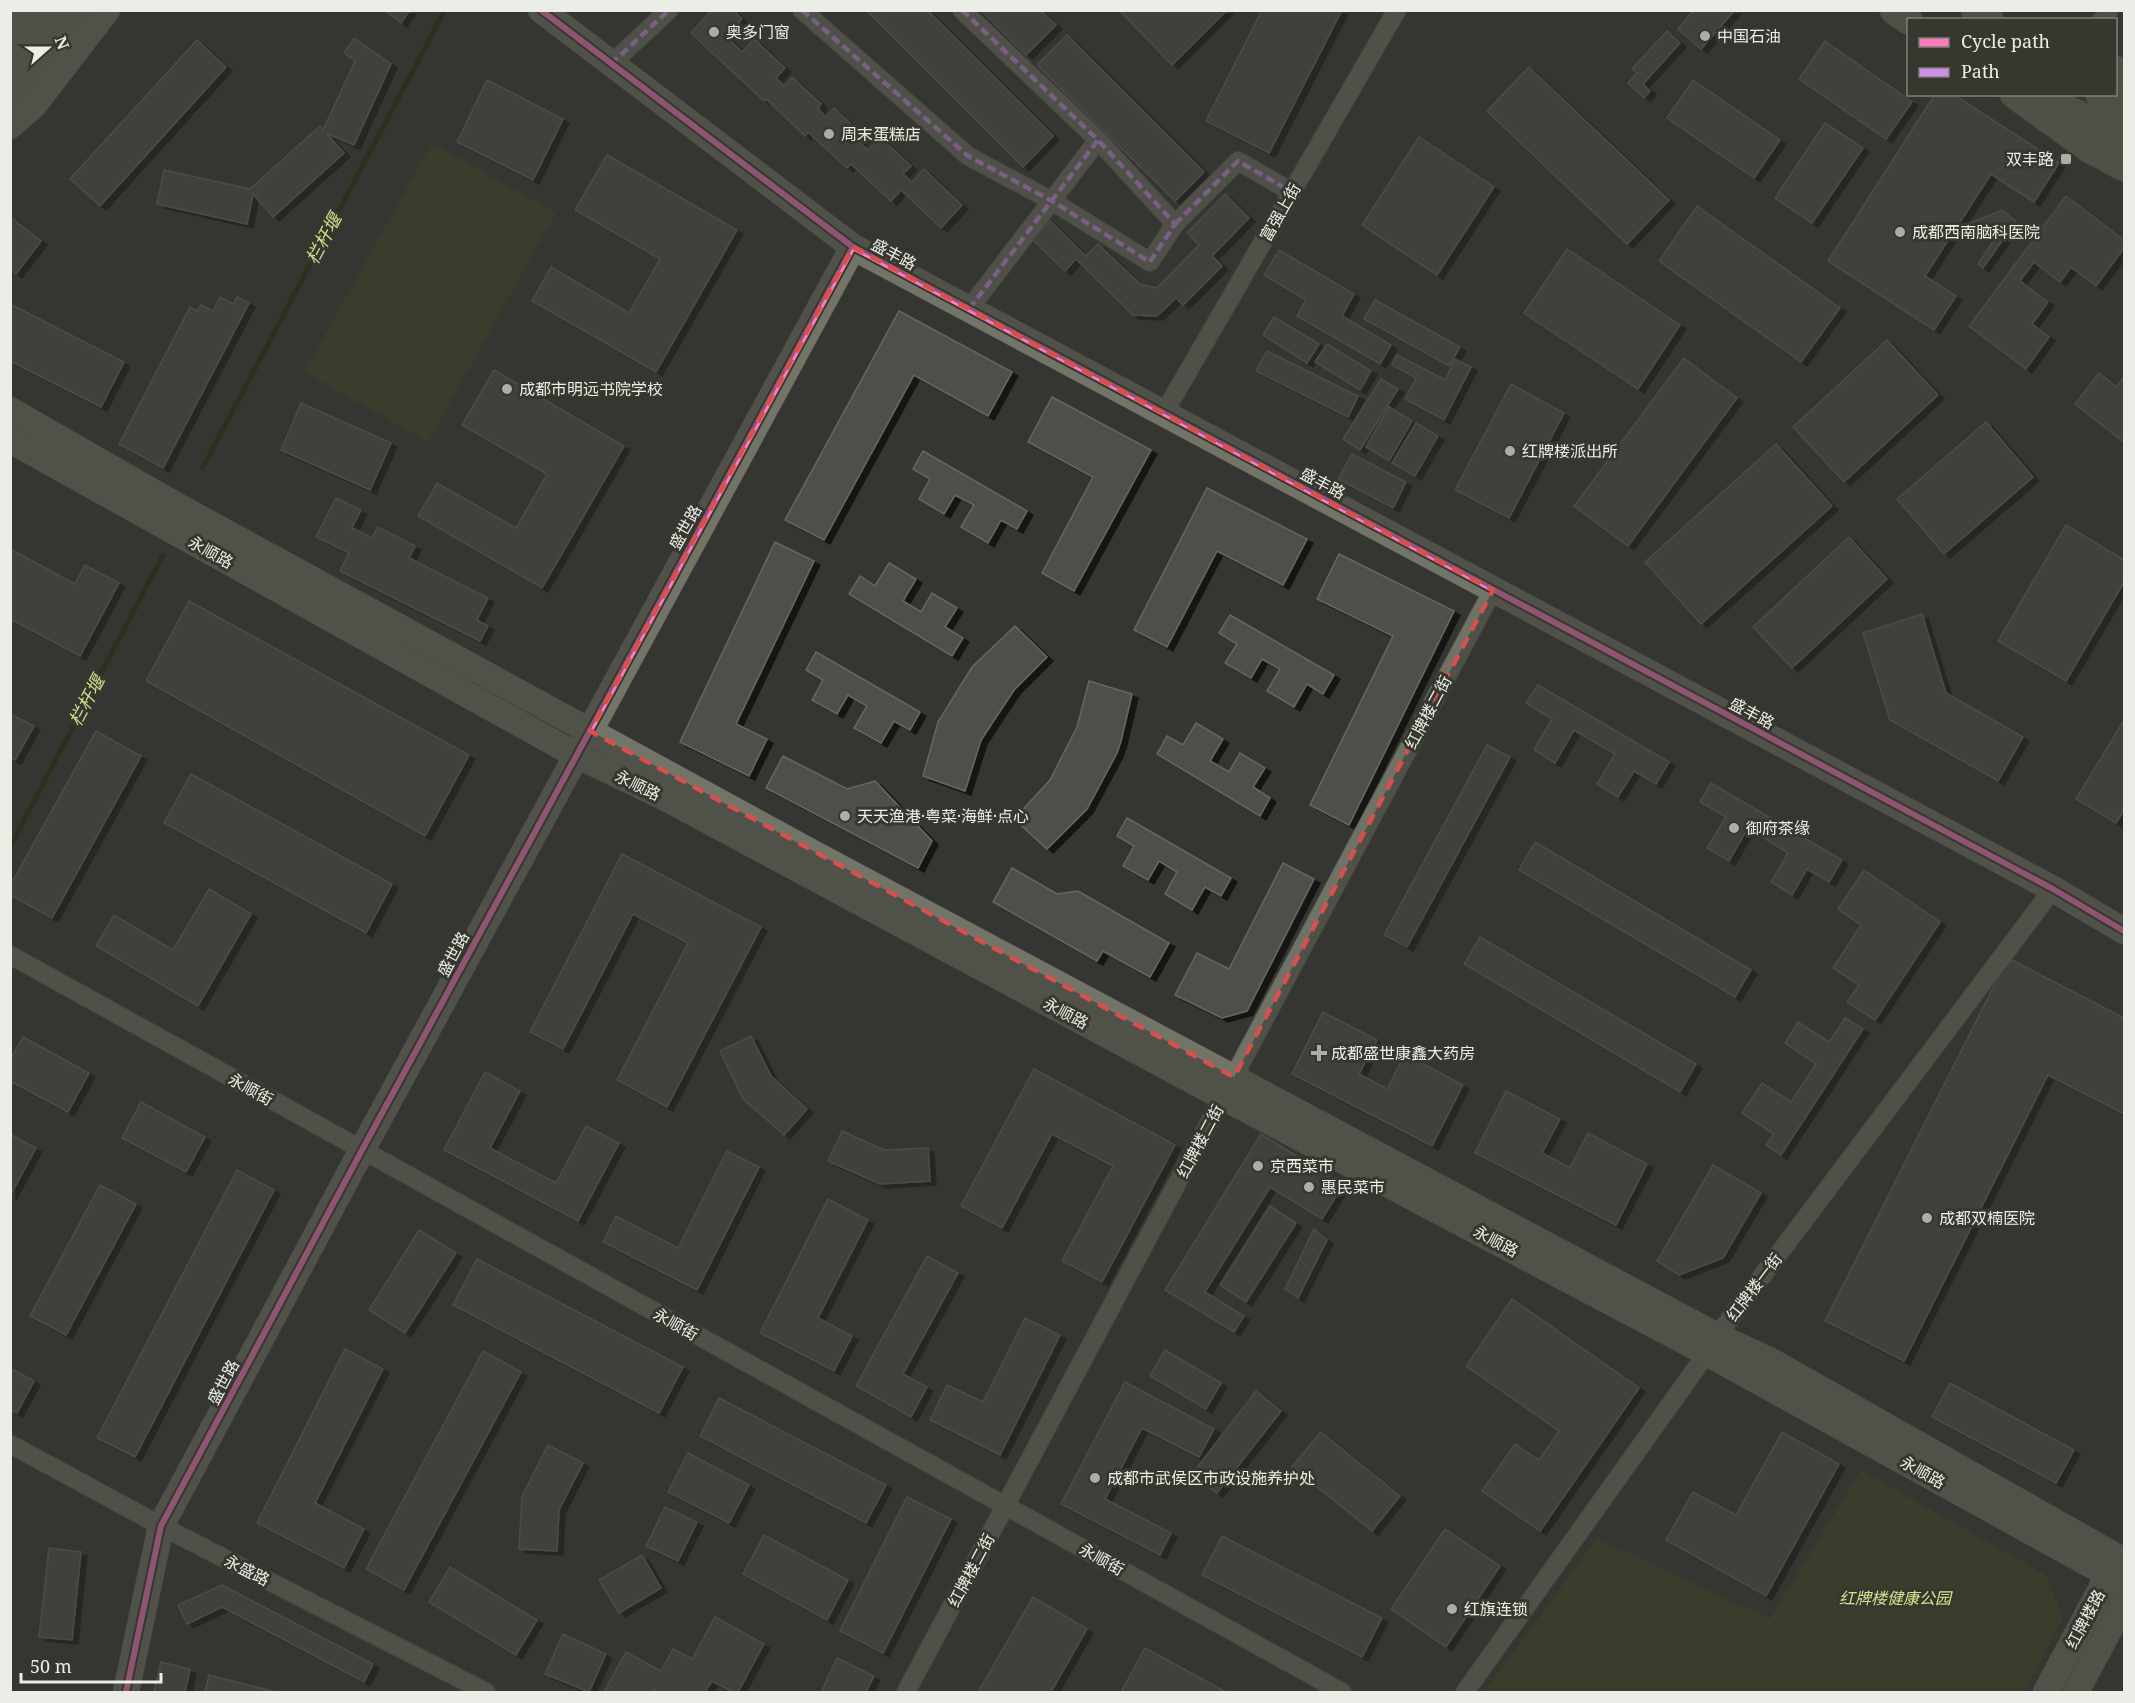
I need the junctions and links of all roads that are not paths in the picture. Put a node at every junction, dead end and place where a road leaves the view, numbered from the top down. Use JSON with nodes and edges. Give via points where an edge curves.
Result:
{"nodes":[{"id":1,"x":15,"y":10,"type":"edge"},
{"id":2,"x":45,"y":10,"type":"edge"},
{"id":3,"x":75,"y":10,"type":"edge"},
{"id":4,"x":107,"y":10,"type":"edge"},
{"id":5,"x":541,"y":10,"type":"edge"},
{"id":6,"x":669,"y":10,"type":"edge"},
{"id":7,"x":802,"y":10,"type":"edge"},
{"id":8,"x":963,"y":10,"type":"edge"},
{"id":9,"x":1397,"y":10,"type":"edge"},
{"id":10,"x":1894,"y":10,"type":"edge"},
{"id":11,"x":10,"y":16,"type":"edge"},
{"id":12,"x":1907,"y":19,"type":"edge"},
{"id":13,"x":10,"y":54,"type":"edge"},
{"id":14,"x":611,"y":64,"type":"junction"},
{"id":15,"x":12,"y":92,"type":"edge"},
{"id":16,"x":2017,"y":96,"type":"edge"},
{"id":17,"x":2035,"y":96,"type":"edge"},
{"id":18,"x":2105,"y":96,"type":"edge"},
{"id":19,"x":2124,"y":109,"type":"edge"},
{"id":20,"x":10,"y":126,"type":"edge"},
{"id":21,"x":1098,"y":140,"type":"junction"},
{"id":22,"x":2124,"y":140,"type":"edge"},
{"id":23,"x":2124,"y":167,"type":"edge"},
{"id":24,"x":1292,"y":192,"type":"junction"},
{"id":25,"x":1052,"y":201,"type":"junction"},
{"id":26,"x":1175,"y":224,"type":"junction"},
{"id":27,"x":853,"y":247,"type":"junction"},
{"id":28,"x":969,"y":309,"type":"junction"},
{"id":29,"x":10,"y":410,"type":"edge"},
{"id":30,"x":1164,"y":413,"type":"junction"},
{"id":31,"x":10,"y":440,"type":"edge"},
{"id":32,"x":1493,"y":590,"type":"junction"},
{"id":33,"x":590,"y":731,"type":"junction"},
{"id":34,"x":576,"y":755,"type":"junction"},
{"id":35,"x":2053,"y":889,"type":"junction"},
{"id":36,"x":2124,"y":931,"type":"edge"},
{"id":37,"x":10,"y":955,"type":"edge"},
{"id":38,"x":1228,"y":1087,"type":"junction"},
{"id":39,"x":362,"y":1150,"type":"junction"},
{"id":40,"x":1712,"y":1344,"type":"junction"},
{"id":41,"x":10,"y":1444,"type":"edge"},
{"id":42,"x":1005,"y":1506,"type":"junction"},
{"id":43,"x":161,"y":1526,"type":"junction"},
{"id":44,"x":2120,"y":1564,"type":"edge"},
{"id":45,"x":2124,"y":1602,"type":"edge"},
{"id":46,"x":126,"y":1692,"type":"edge"},
{"id":47,"x":486,"y":1692,"type":"edge"},
{"id":48,"x":906,"y":1692,"type":"edge"},
{"id":49,"x":1342,"y":1692,"type":"edge"},
{"id":50,"x":1465,"y":1692,"type":"edge"},
{"id":51,"x":2046,"y":1692,"type":"edge"},
{"id":52,"x":2076,"y":1692,"type":"edge"}],
"edges":[{"from":1,"to":11,"type":"main road"},
{"from":2,"to":13,"type":"main road"},
{"from":3,"to":15,"type":"main road"},
{"from":4,"to":20,"type":"main road","via":[[34,105]]},
{"from":5,"to":14,"type":"main road","name":"盛丰路"},
{"from":6,"to":14,"type":"street"},
{"from":7,"to":25,"type":"street","via":[[968,156]]},
{"from":8,"to":21,"type":"street"},
{"from":9,"to":24,"type":"street","name":"富强上街"},
{"from":10,"to":12,"type":"main road"},
{"from":14,"to":27,"type":"main road","name":"盛丰路"},
{"from":16,"to":23,"type":"main road"},
{"from":17,"to":22,"type":"highway"},
{"from":18,"to":19,"type":"highway"},
{"from":21,"to":25,"type":"street"},
{"from":21,"to":26,"type":"street"},
{"from":24,"to":26,"type":"street","via":[[1238,161]]},
{"from":24,"to":30,"type":"street","name":"富强上街"},
{"from":25,"to":26,"type":"street","via":[[1150,262]]},
{"from":25,"to":28,"type":"street"},
{"from":27,"to":28,"type":"main road","name":"盛丰路"},
{"from":27,"to":33,"type":"main road","name":"盛世路"},
{"from":28,"to":30,"type":"main road","name":"盛丰路"},
{"from":29,"to":33,"type":"main road"},
{"from":30,"to":32,"type":"main road","name":"盛丰路"},
{"from":31,"to":34,"type":"main road","name":"永顺路"},
{"from":32,"to":35,"type":"main road","name":"盛丰路"},
{"from":32,"to":38,"type":"street","name":"红牌楼二街"},
{"from":33,"to":34,"type":"main road","name":"盛世路"},
{"from":33,"to":38,"type":"main road"},
{"from":34,"to":38,"type":"main road","name":"永顺路"},
{"from":34,"to":39,"type":"main road","name":"盛世路"},
{"from":35,"to":36,"type":"main road","name":"盛丰路"},
{"from":35,"to":40,"type":"street","name":"红牌楼一街"},
{"from":37,"to":39,"type":"street","name":"永顺街"},
{"from":38,"to":40,"type":"main road","name":"永顺路"},
{"from":38,"to":42,"type":"street","name":"红牌楼二街"},
{"from":39,"to":42,"type":"street","name":"永顺街"},
{"from":39,"to":43,"type":"main road","name":"盛世路"},
{"from":40,"to":44,"type":"main road","name":"永顺路"},
{"from":40,"to":50,"type":"street","name":"红牌楼一街"},
{"from":41,"to":43,"type":"street","name":"永盛路"},
{"from":42,"to":48,"type":"street","name":"红牌楼二街"},
{"from":42,"to":49,"type":"street","name":"永顺街"},
{"from":43,"to":46,"type":"main road","name":"盛世路"},
{"from":43,"to":47,"type":"street","name":"永盛路"},
{"from":44,"to":51,"type":"main road","name":"红牌楼路"},
{"from":45,"to":52,"type":"main road","name":"红牌楼路"}]}
